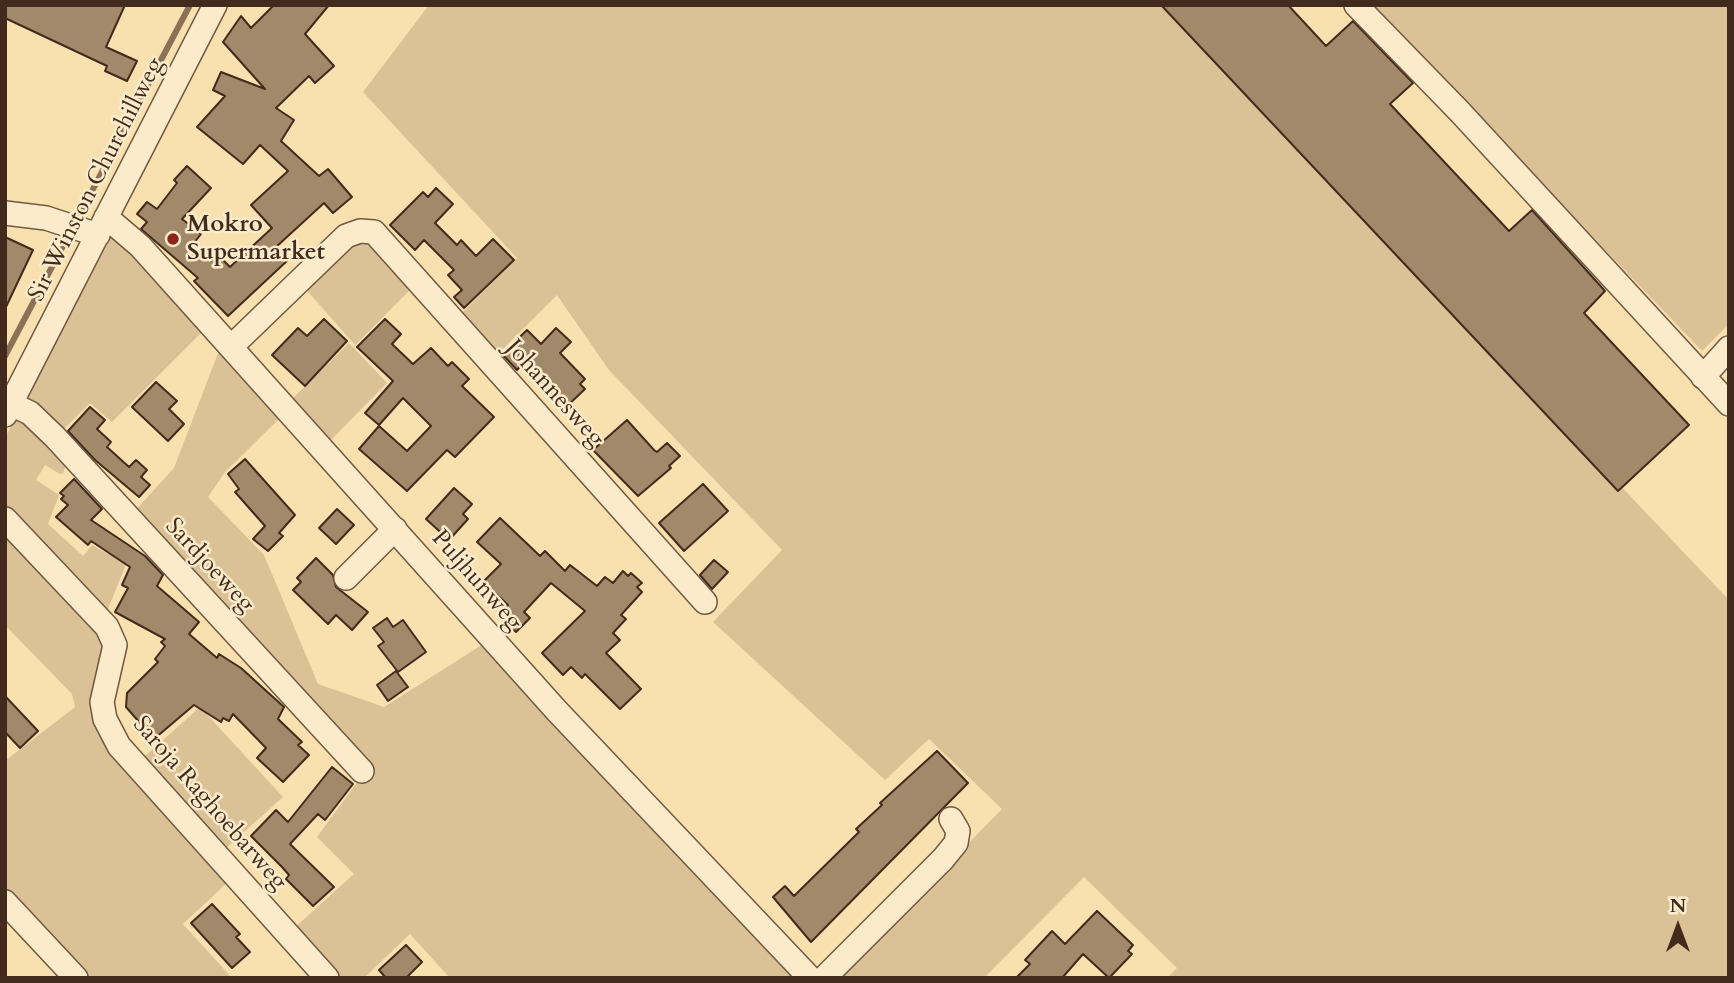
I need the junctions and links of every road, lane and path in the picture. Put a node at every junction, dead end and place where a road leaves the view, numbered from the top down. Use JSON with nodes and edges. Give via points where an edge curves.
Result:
{"nodes":[{"id":1,"x":215,"y":5,"type":"edge"},
{"id":2,"x":1356,"y":5,"type":"edge"},
{"id":3,"x":5,"y":213,"type":"edge"},
{"id":4,"x":95,"y":227,"type":"junction"},
{"id":5,"x":231,"y":347,"type":"junction"},
{"id":6,"x":1729,"y":348,"type":"edge"},
{"id":7,"x":1703,"y":377,"type":"junction"},
{"id":8,"x":1729,"y":404,"type":"edge"},
{"id":9,"x":8,"y":410,"type":"edge"},
{"id":10,"x":5,"y":519,"type":"edge"},
{"id":11,"x":395,"y":529,"type":"junction"},
{"id":12,"x":346,"y":578,"type":"dead end"},
{"id":13,"x":705,"y":602,"type":"dead end"},
{"id":14,"x":362,"y":771,"type":"dead end"},
{"id":15,"x":951,"y":819,"type":"dead end"},
{"id":16,"x":5,"y":902,"type":"edge"},
{"id":17,"x":76,"y":978,"type":"edge"},
{"id":18,"x":327,"y":978,"type":"edge"},
{"id":19,"x":810,"y":978,"type":"edge"},
{"id":20,"x":824,"y":978,"type":"edge"}],
"edges":[{"from":1,"to":4,"type":"street","name":"Sir Winston Churchillweg"},
{"from":2,"to":7,"type":"street","via":[[1461,112]]},
{"from":3,"to":4,"type":"street"},
{"from":4,"to":5,"type":"street","name":"Puljhunweg","via":[[140,246]]},
{"from":4,"to":9,"type":"street","name":"Sir Winston Churchillweg"},
{"from":5,"to":11,"type":"street","name":"Puljhunweg"},
{"from":5,"to":13,"type":"street","name":"Johannesweg","via":[[346,236],[374,232]]},
{"from":6,"to":7,"type":"street"},
{"from":7,"to":8,"type":"street"},
{"from":9,"to":14,"type":"street","name":"Sardjoeweg","via":[[30,413],[55,436]]},
{"from":10,"to":18,"type":"street","name":"Saroja Raghoebarweg","via":[[107,627],[115,645],[102,702],[104,719],[119,746]]},
{"from":11,"to":12,"type":"street"},
{"from":11,"to":19,"type":"street","name":"Puljhunweg","via":[[557,711]]},
{"from":15,"to":20,"type":"street","via":[[958,831],[956,843]]},
{"from":16,"to":17,"type":"street"}]}
